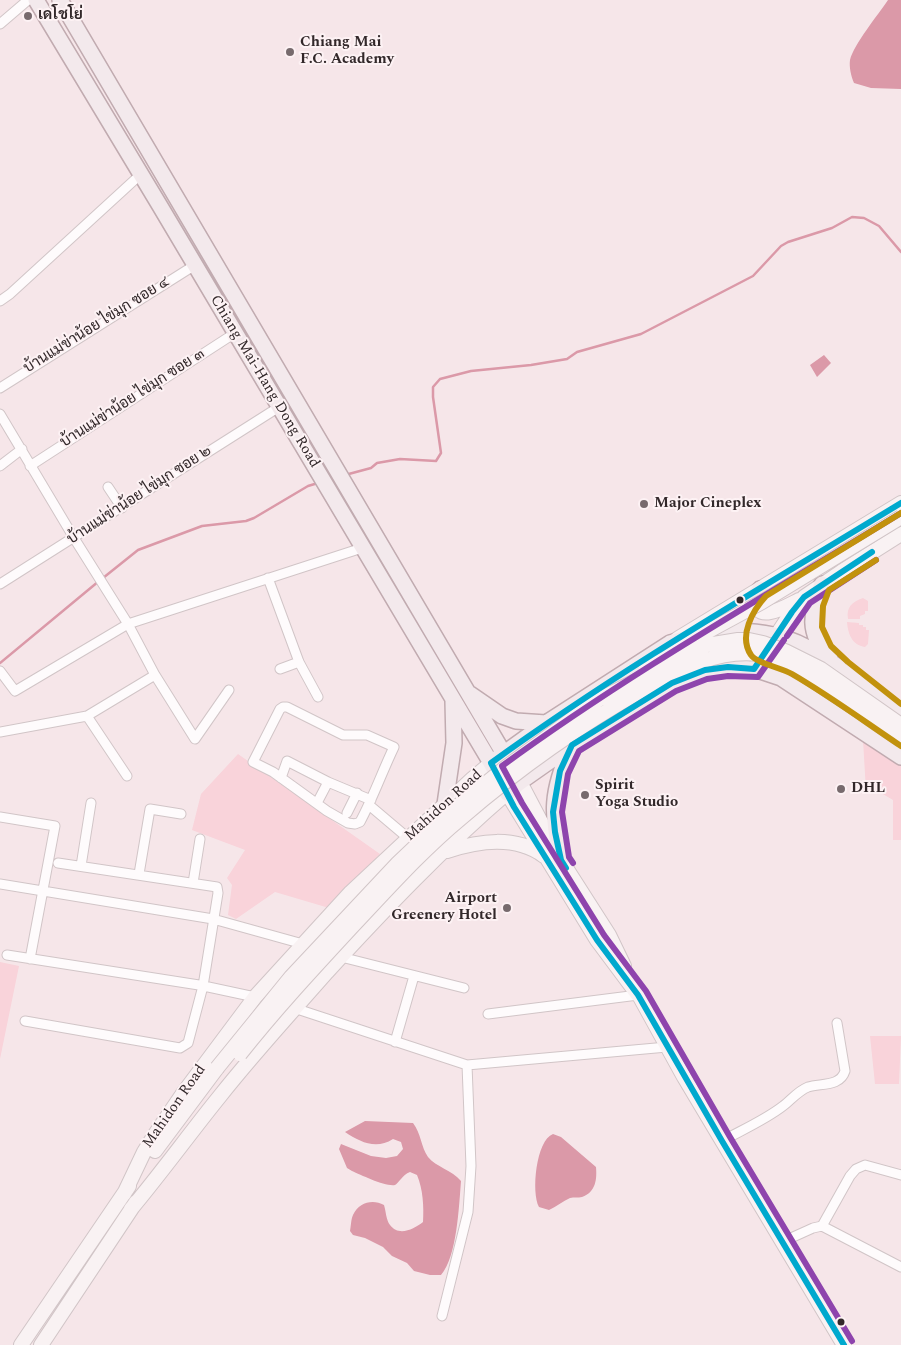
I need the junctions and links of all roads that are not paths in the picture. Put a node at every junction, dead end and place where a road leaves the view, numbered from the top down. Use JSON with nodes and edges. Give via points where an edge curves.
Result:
{"nodes":[{"id":1,"x":28,"y":0,"type":"edge"},
{"id":2,"x":36,"y":0,"type":"edge"},
{"id":3,"x":60,"y":0,"type":"edge"},
{"id":4,"x":0,"y":24,"type":"edge"},
{"id":5,"x":141,"y":174,"type":"junction"},
{"id":6,"x":176,"y":196,"type":"junction"},
{"id":7,"x":160,"y":206,"type":"junction"},
{"id":8,"x":195,"y":265,"type":"junction"},
{"id":9,"x":0,"y":301,"type":"edge"},
{"id":10,"x":235,"y":332,"type":"junction"},
{"id":11,"x":0,"y":388,"type":"edge"},
{"id":12,"x":279,"y":407,"type":"junction"},
{"id":13,"x":0,"y":414,"type":"edge"},
{"id":14,"x":22,"y":449,"type":"junction"},
{"id":15,"x":0,"y":466,"type":"edge"},
{"id":16,"x":30,"y":466,"type":"junction"},
{"id":17,"x":108,"y":487,"type":"dead end"},
{"id":18,"x":901,"y":503,"type":"edge"},
{"id":19,"x":122,"y":508,"type":"junction"},
{"id":20,"x":901,"y":517,"type":"edge"},
{"id":21,"x":901,"y":534,"type":"edge"},
{"id":22,"x":74,"y":538,"type":"junction"},
{"id":23,"x":362,"y":548,"type":"junction"},
{"id":24,"x":268,"y":578,"type":"junction"},
{"id":25,"x":0,"y":584,"type":"edge"},
{"id":26,"x":822,"y":584,"type":"junction"},
{"id":27,"x":757,"y":592,"type":"junction"},
{"id":28,"x":804,"y":597,"type":"junction"},
{"id":29,"x":128,"y":624,"type":"junction"},
{"id":30,"x":737,"y":631,"type":"junction"},
{"id":31,"x":777,"y":635,"type":"junction"},
{"id":32,"x":670,"y":643,"type":"junction"},
{"id":33,"x":299,"y":662,"type":"junction"},
{"id":34,"x":280,"y":668,"type":"dead end"},
{"id":35,"x":752,"y":669,"type":"junction"},
{"id":36,"x":842,"y":669,"type":"junction"},
{"id":37,"x":0,"y":670,"type":"edge"},
{"id":38,"x":155,"y":675,"type":"junction"},
{"id":39,"x":865,"y":688,"type":"junction"},
{"id":40,"x":229,"y":690,"type":"dead end"},
{"id":41,"x":465,"y":690,"type":"junction"},
{"id":42,"x":318,"y":697,"type":"dead end"},
{"id":43,"x":598,"y":700,"type":"junction"},
{"id":44,"x":453,"y":701,"type":"junction"},
{"id":45,"x":901,"y":714,"type":"edge"},
{"id":46,"x":87,"y":716,"type":"junction"},
{"id":47,"x":843,"y":717,"type":"junction"},
{"id":48,"x":546,"y":723,"type":"junction"},
{"id":49,"x":901,"y":725,"type":"edge"},
{"id":50,"x":0,"y":732,"type":"edge"},
{"id":51,"x":901,"y":740,"type":"edge"},
{"id":52,"x":572,"y":745,"type":"junction"},
{"id":53,"x":901,"y":757,"type":"edge"},
{"id":54,"x":497,"y":758,"type":"junction"},
{"id":55,"x":127,"y":776,"type":"dead end"},
{"id":56,"x":281,"y":778,"type":"junction"},
{"id":57,"x":328,"y":782,"type":"junction"},
{"id":58,"x":520,"y":782,"type":"junction"},
{"id":59,"x":507,"y":793,"type":"junction"},
{"id":60,"x":357,"y":794,"type":"junction"},
{"id":61,"x":370,"y":802,"type":"junction"},
{"id":62,"x":91,"y":803,"type":"dead end"},
{"id":63,"x":317,"y":803,"type":"junction"},
{"id":64,"x":445,"y":804,"type":"junction"},
{"id":65,"x":347,"y":813,"type":"dead end"},
{"id":66,"x":180,"y":814,"type":"dead end"},
{"id":67,"x":0,"y":818,"type":"edge"},
{"id":68,"x":408,"y":838,"type":"junction"},
{"id":69,"x":200,"y":839,"type":"dead end"},
{"id":70,"x":442,"y":852,"type":"junction"},
{"id":71,"x":555,"y":860,"type":"junction"},
{"id":72,"x":58,"y":863,"type":"dead end"},
{"id":73,"x":81,"y":866,"type":"junction"},
{"id":74,"x":372,"y":872,"type":"junction"},
{"id":75,"x":139,"y":874,"type":"junction"},
{"id":76,"x":193,"y":882,"type":"junction"},
{"id":77,"x":0,"y":884,"type":"edge"},
{"id":78,"x":43,"y":892,"type":"junction"},
{"id":79,"x":397,"y":898,"type":"junction"},
{"id":80,"x":213,"y":919,"type":"junction"},
{"id":81,"x":303,"y":944,"type":"junction"},
{"id":82,"x":7,"y":955,"type":"dead end"},
{"id":83,"x":341,"y":957,"type":"junction"},
{"id":84,"x":30,"y":959,"type":"junction"},
{"id":85,"x":414,"y":976,"type":"junction"},
{"id":86,"x":203,"y":986,"type":"junction"},
{"id":87,"x":464,"y":988,"type":"dead end"},
{"id":88,"x":638,"y":995,"type":"junction"},
{"id":89,"x":255,"y":997,"type":"junction"},
{"id":90,"x":294,"y":1008,"type":"junction"},
{"id":91,"x":488,"y":1014,"type":"dead end"},
{"id":92,"x":25,"y":1021,"type":"dead end"},
{"id":93,"x":837,"y":1023,"type":"dead end"},
{"id":94,"x":395,"y":1042,"type":"junction"},
{"id":95,"x":667,"y":1047,"type":"junction"},
{"id":96,"x":467,"y":1065,"type":"junction"},
{"id":97,"x":221,"y":1071,"type":"junction"},
{"id":98,"x":722,"y":1141,"type":"junction"},
{"id":99,"x":901,"y":1175,"type":"edge"},
{"id":100,"x":124,"y":1194,"type":"junction"},
{"id":101,"x":131,"y":1209,"type":"junction"},
{"id":102,"x":822,"y":1226,"type":"junction"},
{"id":103,"x":782,"y":1242,"type":"junction"},
{"id":104,"x":901,"y":1267,"type":"edge"},
{"id":105,"x":442,"y":1316,"type":"dead end"},
{"id":106,"x":21,"y":1345,"type":"edge"},
{"id":107,"x":41,"y":1345,"type":"edge"},
{"id":108,"x":844,"y":1345,"type":"edge"}],
"edges":[{"from":1,"to":4,"type":"street"},
{"from":2,"to":5,"type":"main road","name":"Chiang Mai-Hang Dong Road"},
{"from":3,"to":6,"type":"main road","name":"Chiang Mai-Hang Dong Road"},
{"from":5,"to":7,"type":"main road","name":"Chiang Mai-Hang Dong Road"},
{"from":5,"to":9,"type":"street"},
{"from":6,"to":7,"type":"main road"},
{"from":6,"to":41,"type":"main road","name":"Chiang Mai-Hang Dong Road"},
{"from":7,"to":8,"type":"main road","name":"Chiang Mai-Hang Dong Road"},
{"from":8,"to":10,"type":"main road","name":"Chiang Mai-Hang Dong Road"},
{"from":8,"to":11,"type":"street","name":"บ้านแม่ข่าน้อย ไข่มุก ซอย ๔"},
{"from":10,"to":12,"type":"main road","name":"Chiang Mai-Hang Dong Road"},
{"from":10,"to":16,"type":"street","name":"บ้านแม่ข่าน้อย ไข่มุก ซอย ๓"},
{"from":12,"to":19,"type":"street","name":"บ้านแม่ข่าน้อย ไข่มุก ซอย ๒"},
{"from":12,"to":23,"type":"main road","name":"Chiang Mai-Hang Dong Road"},
{"from":13,"to":14,"type":"street"},
{"from":14,"to":15,"type":"street"},
{"from":14,"to":16,"type":"street"},
{"from":16,"to":22,"type":"street"},
{"from":17,"to":19,"type":"street"},
{"from":18,"to":27,"type":"main road"},
{"from":19,"to":22,"type":"street","name":"บ้านแม่ข่าน้อย ไข่มุก ซอย ๒"},
{"from":20,"to":43,"type":"main road","bridge":true,"via":[[762,602],[666,654]]},
{"from":21,"to":26,"type":"main road"},
{"from":22,"to":25,"type":"street","name":"บ้านแม่ข่าน้อย ไข่มุก ซอย ๒"},
{"from":22,"to":29,"type":"street"},
{"from":23,"to":24,"type":"street"},
{"from":23,"to":44,"type":"main road","name":"Chiang Mai-Hang Dong Road"},
{"from":24,"to":29,"type":"street"},
{"from":24,"to":33,"type":"street"},
{"from":26,"to":28,"type":"main road"},
{"from":26,"to":36,"type":"main road","via":[[814,604],[813,629],[824,651]]},
{"from":27,"to":28,"type":"main road","via":[[754,601],[759,610],[768,613]]},
{"from":27,"to":30,"type":"main road"},
{"from":27,"to":32,"type":"main road"},
{"from":28,"to":31,"type":"main road"},
{"from":29,"to":37,"type":"street","via":[[15,692]]},
{"from":29,"to":38,"type":"street"},
{"from":30,"to":31,"type":"main road","name":"Mahidon Road"},
{"from":30,"to":32,"type":"main road","name":"Mahidon Road","via":[[692,636]]},
{"from":30,"to":35,"type":"main road","via":[[740,655]]},
{"from":31,"to":35,"type":"main road"},
{"from":31,"to":36,"type":"main road","name":"Mahidon Road","via":[[804,646]]},
{"from":32,"to":48,"type":"main road","name":"Mahidon Road"},
{"from":33,"to":34,"type":"street"},
{"from":33,"to":42,"type":"street"},
{"from":35,"to":47,"type":"main road","name":"Mahidon Road","via":[[781,678]]},
{"from":35,"to":52,"type":"main road","name":"Mahidon Road","via":[[728,667],[705,670],[672,683]]},
{"from":36,"to":39,"type":"main road","name":"Mahidon Road"},
{"from":38,"to":40,"type":"street","via":[[196,739]]},
{"from":38,"to":46,"type":"street"},
{"from":39,"to":45,"type":"main road","name":"Mahidon Road"},
{"from":39,"to":47,"type":"main road","via":[[853,689],[843,698],[840,708]]},
{"from":41,"to":48,"type":"main road","via":[[502,716],[516,721]]},
{"from":41,"to":54,"type":"main road","name":"Chiang Mai-Hang Dong Road"},
{"from":43,"to":49,"type":"main road","name":"Mahidon Road","bridge":true,"via":[[707,645],[749,640],[808,662]]},
{"from":43,"to":97,"type":"main road","name":"Mahidon Road","bridge":true,"via":[[458,806],[398,863],[291,977]]},
{"from":44,"to":54,"type":"main road","name":"Chiang Mai-Hang Dong Road"},
{"from":44,"to":64,"type":"main road","via":[[454,743]]},
{"from":46,"to":50,"type":"street"},
{"from":46,"to":55,"type":"street"},
{"from":47,"to":53,"type":"main road","name":"Mahidon Road"},
{"from":48,"to":54,"type":"main road","name":"Mahidon Road"},
{"from":51,"to":97,"type":"main road","name":"Mahidon Road","bridge":true,"via":[[801,671],[758,654],[729,654],[677,672],[584,727],[461,818],[403,873]]},
{"from":52,"to":58,"type":"main road","name":"Mahidon Road"},
{"from":52,"to":71,"type":"main road","via":[[560,770],[553,812]]},
{"from":54,"to":58,"type":"main road"},
{"from":54,"to":59,"type":"main road"},
{"from":54,"to":64,"type":"main road","name":"Mahidon Road"},
{"from":56,"to":57,"type":"street","via":[[287,761]]},
{"from":56,"to":61,"type":"street","via":[[253,762],[283,707],[343,735],[367,735],[394,747]]},
{"from":56,"to":63,"type":"street"},
{"from":57,"to":60,"type":"street"},
{"from":57,"to":63,"type":"street"},
{"from":58,"to":59,"type":"main road","name":"Mahidon Road"},
{"from":58,"to":71,"type":"main road"},
{"from":59,"to":70,"type":"main road","name":"Mahidon Road"},
{"from":59,"to":71,"type":"main road"},
{"from":60,"to":61,"type":"street"},
{"from":60,"to":65,"type":"street"},
{"from":61,"to":63,"type":"street","via":[[360,822],[355,824],[348,823]]},
{"from":61,"to":68,"type":"street"},
{"from":62,"to":73,"type":"street"},
{"from":64,"to":68,"type":"main road","name":"Mahidon Road"},
{"from":66,"to":75,"type":"street","via":[[150,809]]},
{"from":67,"to":78,"type":"street","via":[[55,826]]},
{"from":68,"to":74,"type":"main road","name":"Mahidon Road"},
{"from":69,"to":76,"type":"street"},
{"from":70,"to":71,"type":"main road","via":[[484,841],[502,842],[534,849]]},
{"from":70,"to":79,"type":"main road","name":"Mahidon Road"},
{"from":71,"to":88,"type":"main road","via":[[609,935]]},
{"from":72,"to":73,"type":"street"},
{"from":73,"to":75,"type":"street"},
{"from":74,"to":79,"type":"main road","via":[[383,869],[395,873],[400,883]]},
{"from":74,"to":81,"type":"main road","name":"Mahidon Road"},
{"from":75,"to":76,"type":"street"},
{"from":76,"to":80,"type":"street","via":[[218,888]]},
{"from":77,"to":78,"type":"street"},
{"from":78,"to":80,"type":"street"},
{"from":78,"to":84,"type":"street"},
{"from":79,"to":83,"type":"main road","name":"Mahidon Road"},
{"from":80,"to":81,"type":"street"},
{"from":80,"to":86,"type":"street"},
{"from":81,"to":89,"type":"main road","name":"Mahidon Road"},
{"from":82,"to":84,"type":"street"},
{"from":83,"to":85,"type":"street"},
{"from":83,"to":90,"type":"main road","name":"Mahidon Road"},
{"from":84,"to":86,"type":"street"},
{"from":85,"to":87,"type":"street"},
{"from":85,"to":94,"type":"street"},
{"from":86,"to":89,"type":"street"},
{"from":86,"to":92,"type":"street","via":[[188,1043],[180,1048]]},
{"from":88,"to":91,"type":"street"},
{"from":88,"to":95,"type":"main road"},
{"from":89,"to":100,"type":"main road","name":"Mahidon Road","via":[[154,1136]]},
{"from":90,"to":94,"type":"street"},
{"from":90,"to":101,"type":"main road","name":"Mahidon Road"},
{"from":93,"to":98,"type":"street","via":[[845,1071],[843,1077],[821,1086],[808,1087],[783,1107]]},
{"from":94,"to":96,"type":"street"},
{"from":95,"to":96,"type":"street"},
{"from":95,"to":98,"type":"main road"},
{"from":96,"to":105,"type":"street","via":[[471,1166],[468,1212]]},
{"from":97,"to":100,"type":"main road","name":"Mahidon Road"},
{"from":97,"to":101,"type":"main road","name":"Mahidon Road"},
{"from":98,"to":103,"type":"main road"},
{"from":99,"to":102,"type":"street","via":[[865,1165],[856,1169]]},
{"from":100,"to":106,"type":"main road","name":"Mahidon Road"},
{"from":101,"to":107,"type":"main road","name":"Mahidon Road"},
{"from":102,"to":103,"type":"street"},
{"from":102,"to":104,"type":"street"},
{"from":103,"to":108,"type":"main road"}]}
